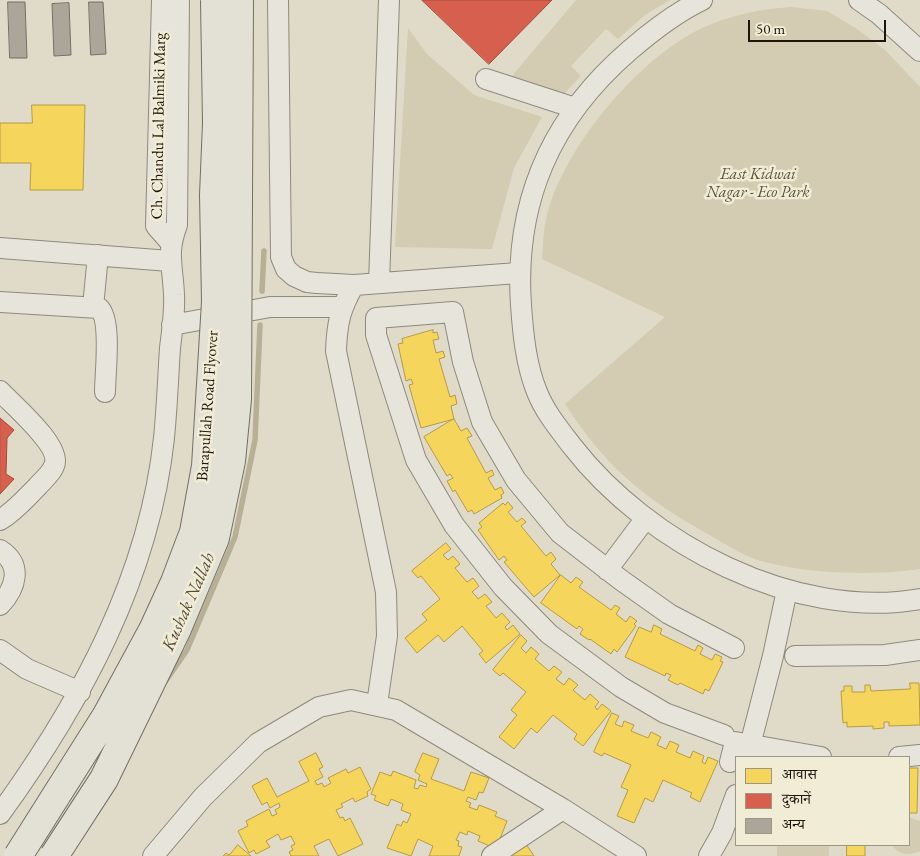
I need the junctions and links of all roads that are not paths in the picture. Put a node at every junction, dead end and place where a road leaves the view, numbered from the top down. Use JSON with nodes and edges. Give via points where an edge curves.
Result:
{"nodes":[{"id":1,"x":162,"y":0,"type":"edge"},
{"id":2,"x":179,"y":0,"type":"edge"},
{"id":3,"x":215,"y":0,"type":"edge"},
{"id":4,"x":239,"y":0,"type":"edge"},
{"id":5,"x":278,"y":0,"type":"edge"},
{"id":6,"x":389,"y":0,"type":"edge"},
{"id":7,"x":702,"y":0,"type":"edge"},
{"id":8,"x":859,"y":0,"type":"edge"},
{"id":9,"x":876,"y":7,"type":"edge"},
{"id":10,"x":920,"y":51,"type":"edge"},
{"id":11,"x":486,"y":79,"type":"dead end"},
{"id":12,"x":575,"y":108,"type":"junction"},
{"id":13,"x":0,"y":248,"type":"edge"},
{"id":14,"x":170,"y":252,"type":"junction"},
{"id":15,"x":98,"y":255,"type":"junction"},
{"id":16,"x":518,"y":273,"type":"junction"},
{"id":17,"x":379,"y":283,"type":"junction"},
{"id":18,"x":354,"y":285,"type":"junction"},
{"id":19,"x":0,"y":302,"type":"edge"},
{"id":20,"x":342,"y":306,"type":"junction"},
{"id":21,"x":93,"y":307,"type":"junction"},
{"id":22,"x":172,"y":325,"type":"junction"},
{"id":23,"x":0,"y":391,"type":"edge"},
{"id":24,"x":105,"y":392,"type":"dead end"},
{"id":25,"x":646,"y":518,"type":"junction"},
{"id":26,"x":0,"y":520,"type":"edge"},
{"id":27,"x":0,"y":550,"type":"edge"},
{"id":28,"x":607,"y":570,"type":"junction"},
{"id":29,"x":787,"y":590,"type":"junction"},
{"id":30,"x":920,"y":599,"type":"edge"},
{"id":31,"x":0,"y":605,"type":"edge"},
{"id":32,"x":734,"y":648,"type":"dead end"},
{"id":33,"x":0,"y":650,"type":"edge"},
{"id":34,"x":920,"y":650,"type":"edge"},
{"id":35,"x":795,"y":656,"type":"dead end"},
{"id":36,"x":80,"y":692,"type":"junction"},
{"id":37,"x":376,"y":704,"type":"junction"},
{"id":38,"x":724,"y":735,"type":"dead end"},
{"id":39,"x":751,"y":754,"type":"edge"},
{"id":40,"x":920,"y":754,"type":"edge"},
{"id":41,"x":798,"y":756,"type":"edge"},
{"id":42,"x":906,"y":756,"type":"edge"},
{"id":43,"x":735,"y":798,"type":"edge"},
{"id":44,"x":563,"y":809,"type":"junction"},
{"id":45,"x":0,"y":814,"type":"edge"},
{"id":46,"x":630,"y":854,"type":"edge"},
{"id":47,"x":18,"y":856,"type":"edge"},
{"id":48,"x":54,"y":856,"type":"edge"},
{"id":49,"x":153,"y":856,"type":"edge"},
{"id":50,"x":492,"y":856,"type":"edge"},
{"id":51,"x":709,"y":856,"type":"edge"}],
"edges":[{"from":1,"to":14,"type":"street","name":"Ch. Chandu Lal Balmiki Marg","via":[[156,226]]},
{"from":2,"to":14,"type":"street","name":"Ch. Chandu Lal Balmiki Marg","via":[[177,225]]},
{"from":3,"to":47,"type":"highway","name":"Barapullah Road Flyover","bridge":true,"via":[[216,302],[206,466],[194,532],[153,630],[112,706]]},
{"from":4,"to":48,"type":"highway","name":"Barapullah Road Flyover","bridge":true,"via":[[237,399],[231,461],[215,538],[176,631],[104,780]]},
{"from":5,"to":18,"type":"street","via":[[282,257],[286,269],[307,282]]},
{"from":6,"to":17,"type":"street"},
{"from":7,"to":12,"type":"street","via":[[648,35],[603,75]]},
{"from":8,"to":9,"type":"street"},
{"from":9,"to":10,"type":"street"},
{"from":11,"to":12,"type":"street"},
{"from":12,"to":16,"type":"street","via":[[547,151],[535,182],[526,212]]},
{"from":13,"to":15,"type":"street"},
{"from":14,"to":15,"type":"street"},
{"from":14,"to":22,"type":"street","via":[[174,296]]},
{"from":15,"to":21,"type":"street"},
{"from":16,"to":17,"type":"street"},
{"from":16,"to":25,"type":"street","via":[[527,359],[537,392],[554,422],[578,453],[604,483]]},
{"from":17,"to":18,"type":"street"},
{"from":18,"to":20,"type":"street"},
{"from":19,"to":21,"type":"street"},
{"from":20,"to":22,"type":"street","via":[[270,307]]},
{"from":20,"to":37,"type":"street","via":[[336,351],[386,592],[387,636]]},
{"from":21,"to":24,"type":"street","via":[[99,308],[106,318]]},
{"from":22,"to":36,"type":"street","via":[[164,440],[138,560],[122,606]]},
{"from":23,"to":26,"type":"street","via":[[48,441],[56,460],[49,474],[19,506]]},
{"from":25,"to":28,"type":"street"},
{"from":25,"to":29,"type":"street","via":[[705,556]]},
{"from":27,"to":31,"type":"street","via":[[14,566],[15,579],[13,589]]},
{"from":28,"to":32,"type":"street","via":[[669,614]]},
{"from":28,"to":38,"type":"street","via":[[560,533],[516,480],[482,422],[463,362],[453,312],[376,318],[376,335],[416,460],[454,525],[503,587],[549,634],[620,687],[665,713]]},
{"from":29,"to":30,"type":"street","via":[[853,602]]},
{"from":29,"to":39,"type":"street"},
{"from":33,"to":36,"type":"street","via":[[27,669]]},
{"from":34,"to":35,"type":"street","via":[[885,656]]},
{"from":36,"to":45,"type":"street","via":[[37,763]]},
{"from":37,"to":44,"type":"street","via":[[411,718]]},
{"from":37,"to":49,"type":"street","via":[[351,700],[319,707],[258,742],[203,797]]},
{"from":39,"to":41,"type":"street"},
{"from":40,"to":42,"type":"street"},
{"from":43,"to":51,"type":"street","via":[[722,833]]},
{"from":44,"to":46,"type":"street"},
{"from":44,"to":50,"type":"street"}]}
